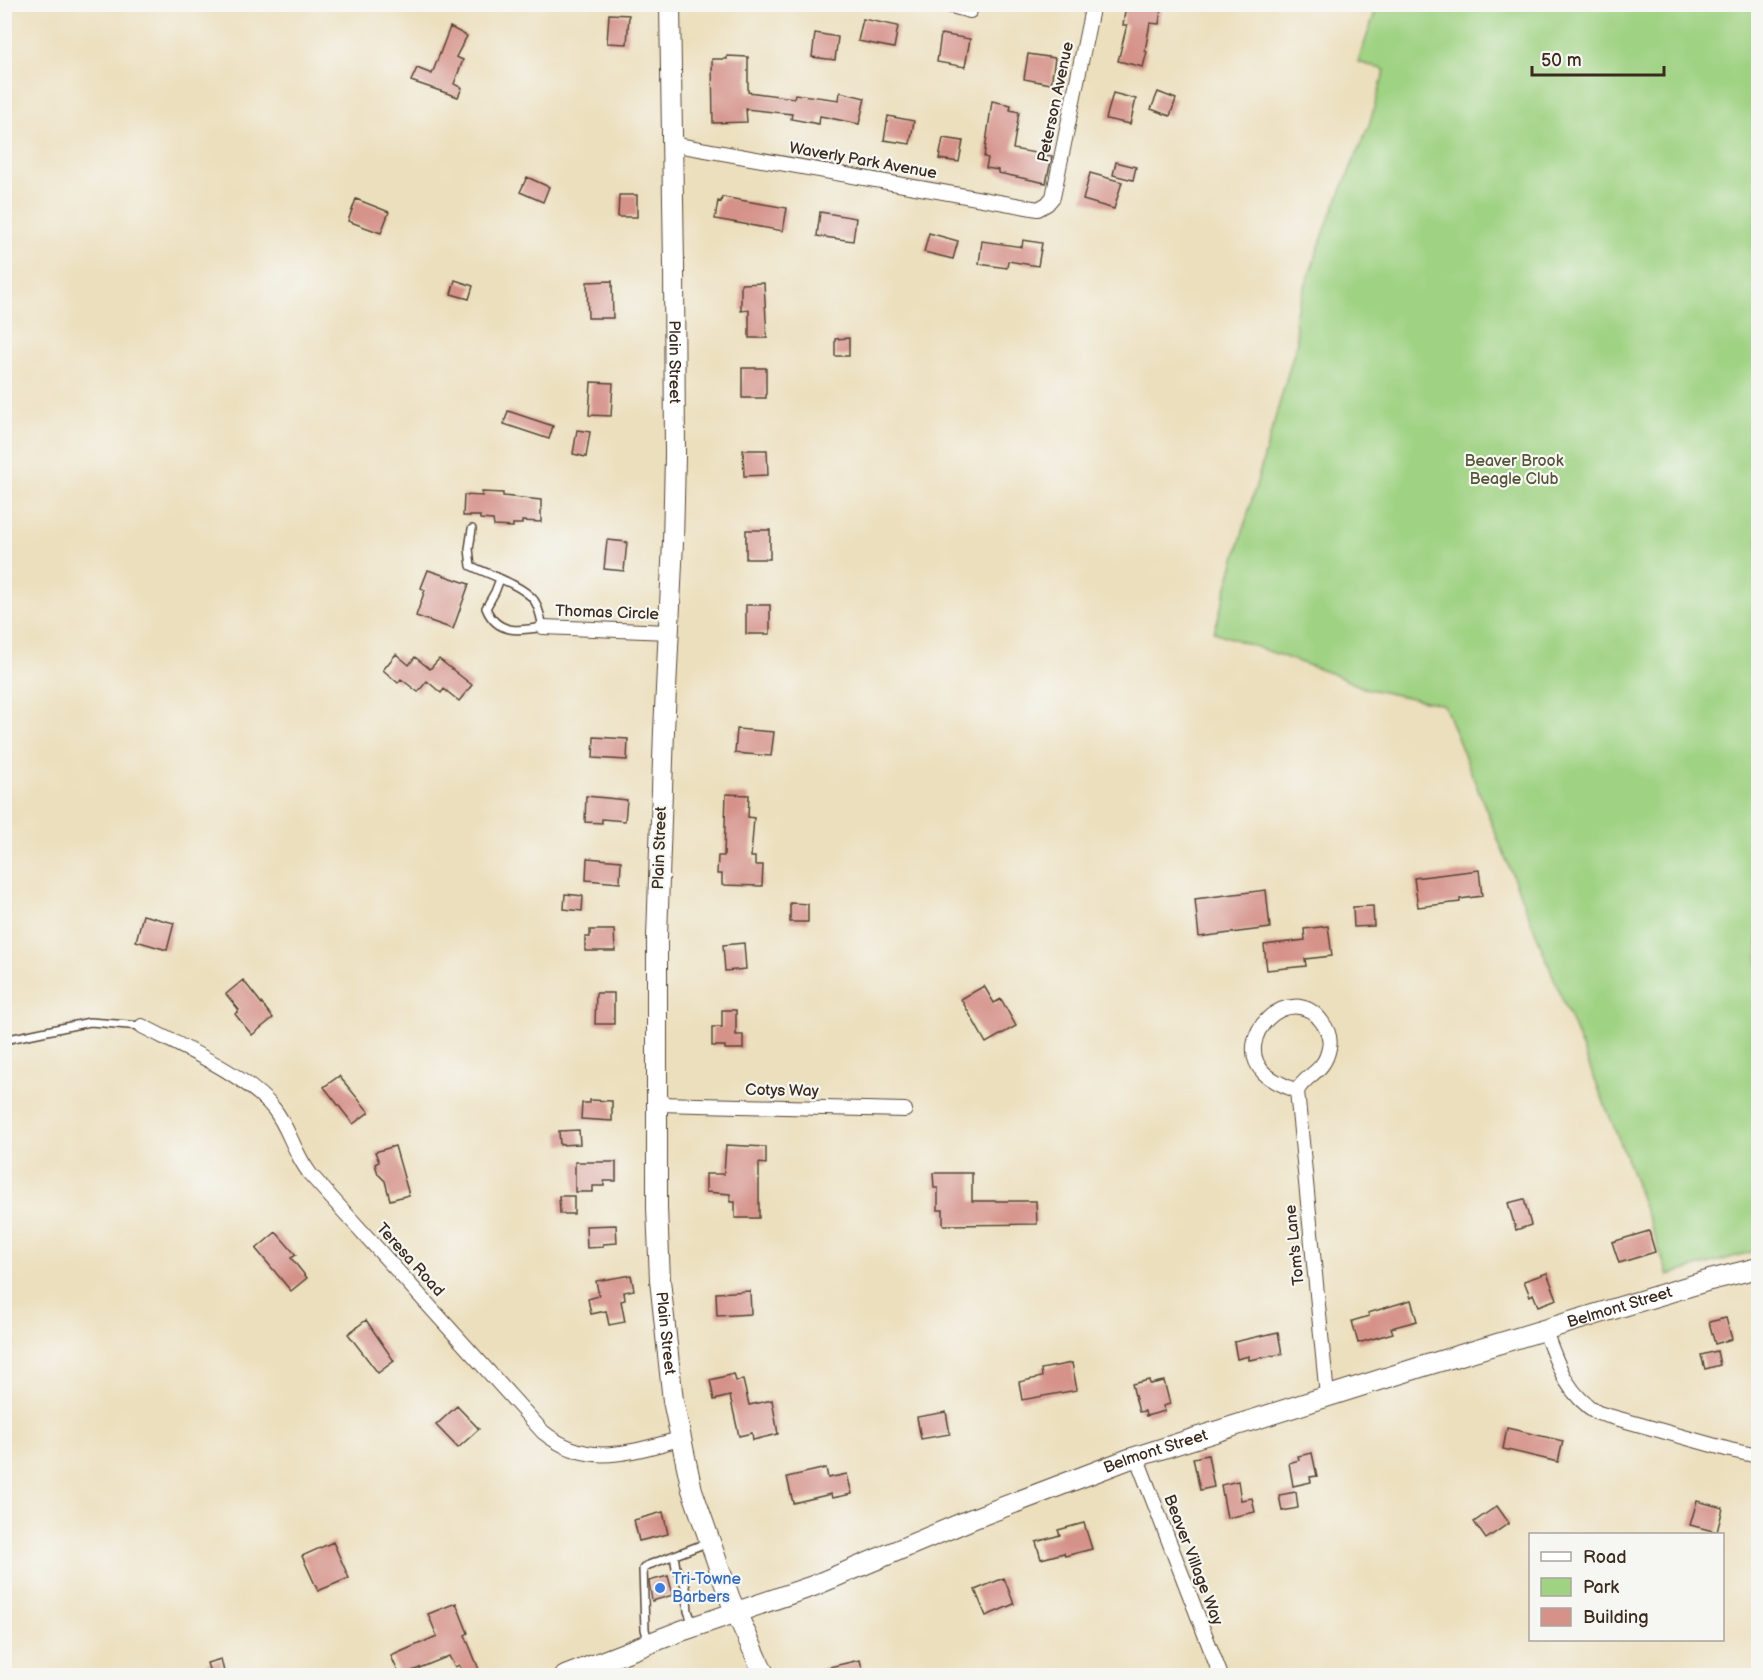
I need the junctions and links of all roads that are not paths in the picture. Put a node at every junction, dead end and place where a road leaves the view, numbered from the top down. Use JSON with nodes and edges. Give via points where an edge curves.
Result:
{"nodes":[{"id":1,"x":670,"y":4,"type":"edge"},
{"id":2,"x":944,"y":4,"type":"edge"},
{"id":3,"x":1093,"y":4,"type":"edge"},
{"id":4,"x":970,"y":12,"type":"dead end"},
{"id":5,"x":672,"y":144,"type":"junction"},
{"id":6,"x":1047,"y":204,"type":"joint"},
{"id":7,"x":472,"y":529,"type":"dead end"},
{"id":8,"x":500,"y":579,"type":"junction"},
{"id":9,"x":543,"y":627,"type":"junction"},
{"id":10,"x":669,"y":632,"type":"junction"},
{"id":11,"x":142,"y":1026,"type":"joint"},
{"id":12,"x":4,"y":1040,"type":"edge"},
{"id":13,"x":1297,"y":1091,"type":"junction"},
{"id":14,"x":658,"y":1104,"type":"junction"},
{"id":15,"x":905,"y":1110,"type":"dead end"},
{"id":16,"x":1758,"y":1268,"type":"edge"},
{"id":17,"x":1545,"y":1330,"type":"junction"},
{"id":18,"x":1327,"y":1396,"type":"junction"},
{"id":19,"x":680,"y":1439,"type":"junction"},
{"id":20,"x":1136,"y":1456,"type":"junction"},
{"id":21,"x":1758,"y":1456,"type":"edge"},
{"id":22,"x":709,"y":1542,"type":"junction"},
{"id":23,"x":674,"y":1555,"type":"junction"},
{"id":24,"x":735,"y":1612,"type":"junction"},
{"id":25,"x":694,"y":1626,"type":"junction"},
{"id":26,"x":649,"y":1643,"type":"junction"},
{"id":27,"x":565,"y":1676,"type":"edge"},
{"id":28,"x":765,"y":1676,"type":"edge"},
{"id":29,"x":1221,"y":1676,"type":"edge"}],
"edges":[{"from":1,"to":5,"type":"main road","name":"Plain Street"},
{"from":2,"to":4,"type":"street"},
{"from":3,"to":6,"type":"street","name":"Peterson Avenue","via":[[1053,197]]},
{"from":5,"to":6,"type":"street","name":"Waverly Park Avenue","via":[[1038,209]]},
{"from":5,"to":10,"type":"main road","name":"Plain Street","via":[[675,456]]},
{"from":7,"to":8,"type":"lane","via":[[471,566]]},
{"from":8,"to":9,"type":"lane","via":[[535,601]]},
{"from":8,"to":9,"type":"lane","via":[[486,608],[489,617],[517,632]]},
{"from":9,"to":10,"type":"street","name":"Thomas Circle"},
{"from":10,"to":14,"type":"main road","name":"Plain Street","via":[[658,898]]},
{"from":11,"to":12,"type":"lane","via":[[90,1022]]},
{"from":11,"to":19,"type":"street","name":"Teresa Road","via":[[259,1093],[287,1129],[310,1174],[555,1442],[581,1454],[600,1455]]},
{"from":13,"to":13,"type":"street","via":[[1265,1074],[1254,1052],[1260,1028],[1272,1015],[1295,1006],[1311,1010],[1326,1027],[1329,1038],[1322,1066]]},
{"from":13,"to":18,"type":"street","name":"Tom's Lane"},
{"from":14,"to":15,"type":"street","name":"Cotys Way"},
{"from":14,"to":19,"type":"main road","name":"Plain Street","via":[[660,1291]]},
{"from":16,"to":17,"type":"main road","name":"Belmont Street"},
{"from":17,"to":18,"type":"main road","name":"Belmont Street"},
{"from":17,"to":21,"type":"street","via":[[1575,1395],[1598,1413]]},
{"from":18,"to":20,"type":"main road","name":"Belmont Street"},
{"from":19,"to":22,"type":"main road","name":"Plain Street"},
{"from":20,"to":24,"type":"main road","name":"Belmont Street","via":[[813,1586]]},
{"from":20,"to":29,"type":"street","name":"Beaver Village Way"},
{"from":22,"to":23,"type":"lane"},
{"from":22,"to":24,"type":"main road","name":"Plain Street"},
{"from":23,"to":25,"type":"lane"},
{"from":23,"to":26,"type":"lane","via":[[643,1569]]},
{"from":24,"to":25,"type":"main road","name":"Belmont Street"},
{"from":24,"to":28,"type":"main road","name":"Plain Street"},
{"from":25,"to":26,"type":"main road","name":"Belmont Street"},
{"from":26,"to":27,"type":"main road","name":"Belmont Street"}]}
